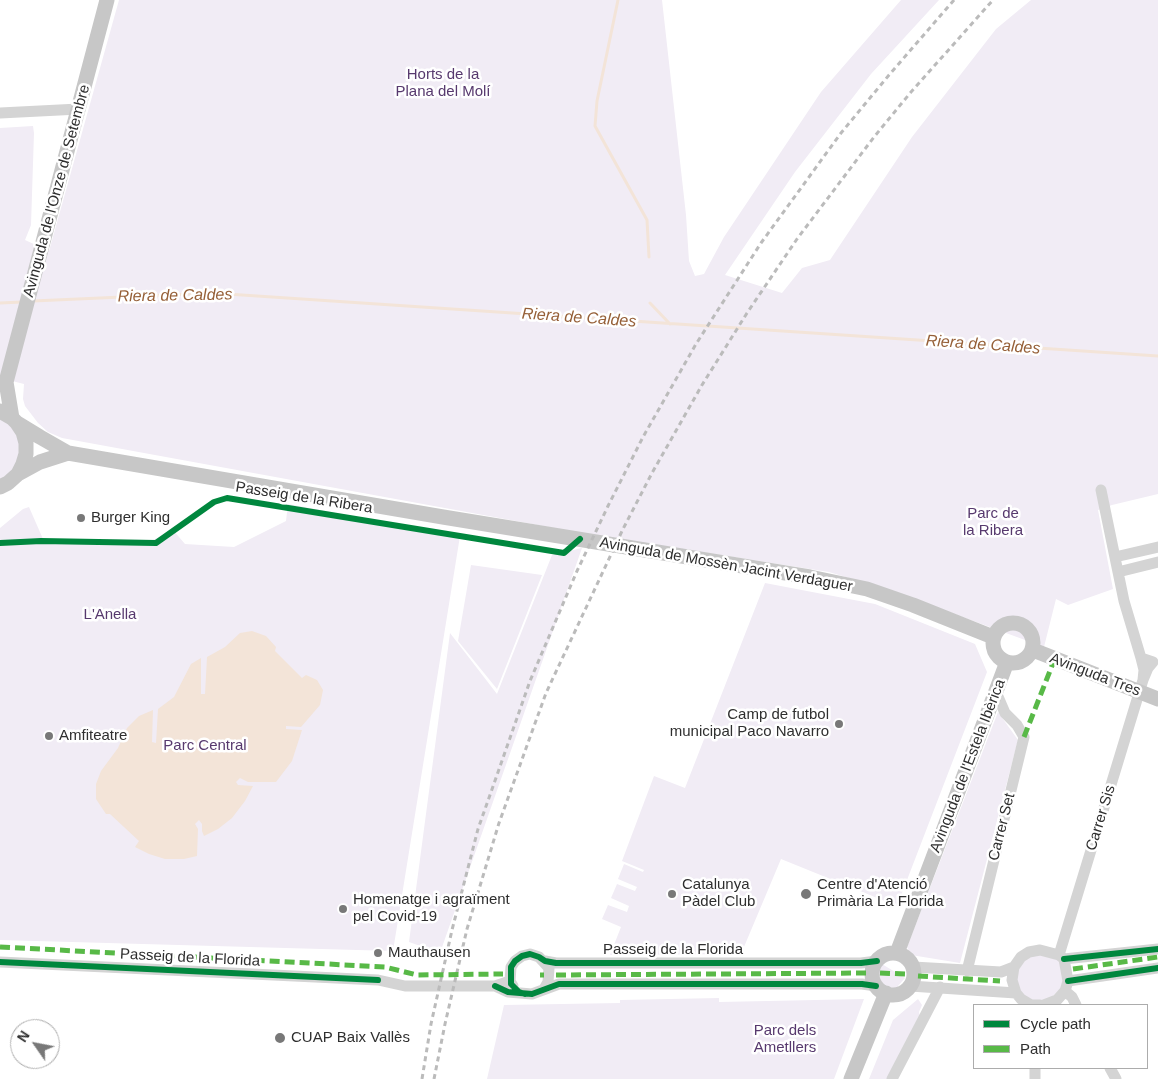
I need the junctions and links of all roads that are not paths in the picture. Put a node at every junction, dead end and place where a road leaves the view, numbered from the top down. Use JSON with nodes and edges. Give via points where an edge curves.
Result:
{"nodes":[{"id":1,"x":107,"y":0,"type":"edge"},
{"id":2,"x":79,"y":109,"type":"junction"},
{"id":3,"x":0,"y":112,"type":"edge"},
{"id":4,"x":3,"y":385,"type":"edge"},
{"id":5,"x":10,"y":417,"type":"edge"},
{"id":6,"x":68,"y":452,"type":"junction"},
{"id":7,"x":18,"y":474,"type":"junction"},
{"id":8,"x":0,"y":487,"type":"edge"},
{"id":9,"x":1101,"y":490,"type":"dead end"},
{"id":10,"x":1158,"y":547,"type":"edge"},
{"id":11,"x":1115,"y":557,"type":"junction"},
{"id":12,"x":1158,"y":562,"type":"edge"},
{"id":13,"x":1118,"y":572,"type":"junction"},
{"id":14,"x":993,"y":637,"type":"junction"},
{"id":15,"x":1032,"y":650,"type":"junction"},
{"id":16,"x":1141,"y":658,"type":"junction"},
{"id":17,"x":1155,"y":661,"type":"edge"},
{"id":18,"x":1007,"y":662,"type":"junction"},
{"id":19,"x":1141,"y":686,"type":"junction"},
{"id":20,"x":996,"y":692,"type":"junction"},
{"id":21,"x":1158,"y":699,"type":"edge"},
{"id":22,"x":1158,"y":949,"type":"edge"},
{"id":23,"x":897,"y":953,"type":"junction"},
{"id":24,"x":1061,"y":957,"type":"junction"},
{"id":25,"x":545,"y":961,"type":"junction"},
{"id":26,"x":877,"y":961,"type":"junction"},
{"id":27,"x":0,"y":962,"type":"edge"},
{"id":28,"x":913,"y":967,"type":"junction"},
{"id":29,"x":1014,"y":967,"type":"junction"},
{"id":30,"x":1158,"y":968,"type":"edge"},
{"id":31,"x":967,"y":971,"type":"junction"},
{"id":32,"x":510,"y":981,"type":"junction"},
{"id":33,"x":495,"y":986,"type":"junction"},
{"id":34,"x":910,"y":986,"type":"junction"},
{"id":35,"x":1066,"y":986,"type":"junction"},
{"id":36,"x":940,"y":987,"type":"junction"},
{"id":37,"x":544,"y":989,"type":"junction"},
{"id":38,"x":881,"y":990,"type":"junction"},
{"id":39,"x":525,"y":994,"type":"junction"},
{"id":40,"x":1019,"y":999,"type":"edge"},
{"id":41,"x":1031,"y":1004,"type":"edge"},
{"id":42,"x":1045,"y":1004,"type":"edge"},
{"id":43,"x":1076,"y":1004,"type":"edge"},
{"id":44,"x":851,"y":1079,"type":"edge"},
{"id":45,"x":892,"y":1079,"type":"edge"}],
"edges":[{"from":1,"to":2,"type":"main road","name":"Avinguda de l'Onze de Setembre"},
{"from":2,"to":3,"type":"street"},
{"from":2,"to":4,"type":"main road","name":"Avinguda de l'Onze de Setembre"},
{"from":4,"to":5,"type":"main road","name":"Avinguda de l'Onze de Setembre"},
{"from":5,"to":6,"type":"main road","name":"Avinguda de Mossèn Jacint Verdaguer"},
{"from":5,"to":7,"type":"main road","name":"Avinguda de l'Onze de Setembre","via":[[23,432],[26,443],[26,454]]},
{"from":6,"to":7,"type":"main road","name":"Avinguda de Mossèn Jacint Verdaguer"},
{"from":6,"to":14,"type":"main road","name":"Avinguda de Mossèn Jacint Verdaguer","via":[[810,577],[867,589]]},
{"from":7,"to":8,"type":"main road","name":"Avinguda de Mossèn Jacint Verdaguer"},
{"from":9,"to":11,"type":"street"},
{"from":10,"to":11,"type":"street"},
{"from":11,"to":13,"type":"street"},
{"from":12,"to":13,"type":"street"},
{"from":13,"to":16,"type":"street"},
{"from":14,"to":15,"type":"main road","via":[[1001,626],[1014,622],[1026,627],[1033,638]]},
{"from":14,"to":18,"type":"main road","via":[[995,652]]},
{"from":15,"to":18,"type":"main road","via":[[1022,662]]},
{"from":15,"to":19,"type":"main road","name":"Avinguda Tres"},
{"from":16,"to":17,"type":"street"},
{"from":16,"to":19,"type":"street","via":[[1144,670]]},
{"from":17,"to":19,"type":"street","via":[[1148,668]]},
{"from":18,"to":20,"type":"main road","name":"Avinguda de l'Estela Ibèrica"},
{"from":19,"to":21,"type":"main road","name":"Avinguda Tres"},
{"from":19,"to":24,"type":"street","name":"Carrer Sis"},
{"from":20,"to":23,"type":"main road","name":"Avinguda de l'Estela Ibèrica"},
{"from":20,"to":31,"type":"street","name":"Carrer Set","via":[[1005,713],[1024,737]]},
{"from":22,"to":24,"type":"street"},
{"from":23,"to":26,"type":"main road","via":[[889,953]]},
{"from":23,"to":28,"type":"main road","via":[[905,956]]},
{"from":24,"to":29,"type":"street","via":[[1040,950],[1029,952]]},
{"from":24,"to":35,"type":"street"},
{"from":25,"to":26,"type":"street","name":"Passeig de la Florida"},
{"from":25,"to":32,"type":"street","name":"Passeig de la Florida","via":[[530,954],[522,956],[511,967]]},
{"from":25,"to":37,"type":"street","via":[[550,975]]},
{"from":26,"to":38,"type":"main road","via":[[873,980]]},
{"from":27,"to":33,"type":"street","name":"Passeig de la Florida","via":[[378,980],[405,986]]},
{"from":28,"to":31,"type":"street"},
{"from":28,"to":34,"type":"main road"},
{"from":29,"to":31,"type":"street","via":[[1001,972]]},
{"from":29,"to":40,"type":"street","via":[[1012,980]]},
{"from":30,"to":35,"type":"street"},
{"from":32,"to":33,"type":"street","name":"Passeig de la Florida"},
{"from":32,"to":39,"type":"street"},
{"from":33,"to":39,"type":"street","name":"Passeig de la Florida"},
{"from":34,"to":36,"type":"street"},
{"from":34,"to":38,"type":"main road","via":[[897,994]]},
{"from":35,"to":42,"type":"street","via":[[1057,1000]]},
{"from":35,"to":43,"type":"street"},
{"from":36,"to":40,"type":"street"},
{"from":36,"to":45,"type":"street"},
{"from":37,"to":38,"type":"street","name":"Passeig de la Florida","via":[[564,984],[862,984]]},
{"from":37,"to":39,"type":"street","name":"Passeig de la Florida"},
{"from":38,"to":44,"type":"main road"},
{"from":40,"to":41,"type":"street"}]}
